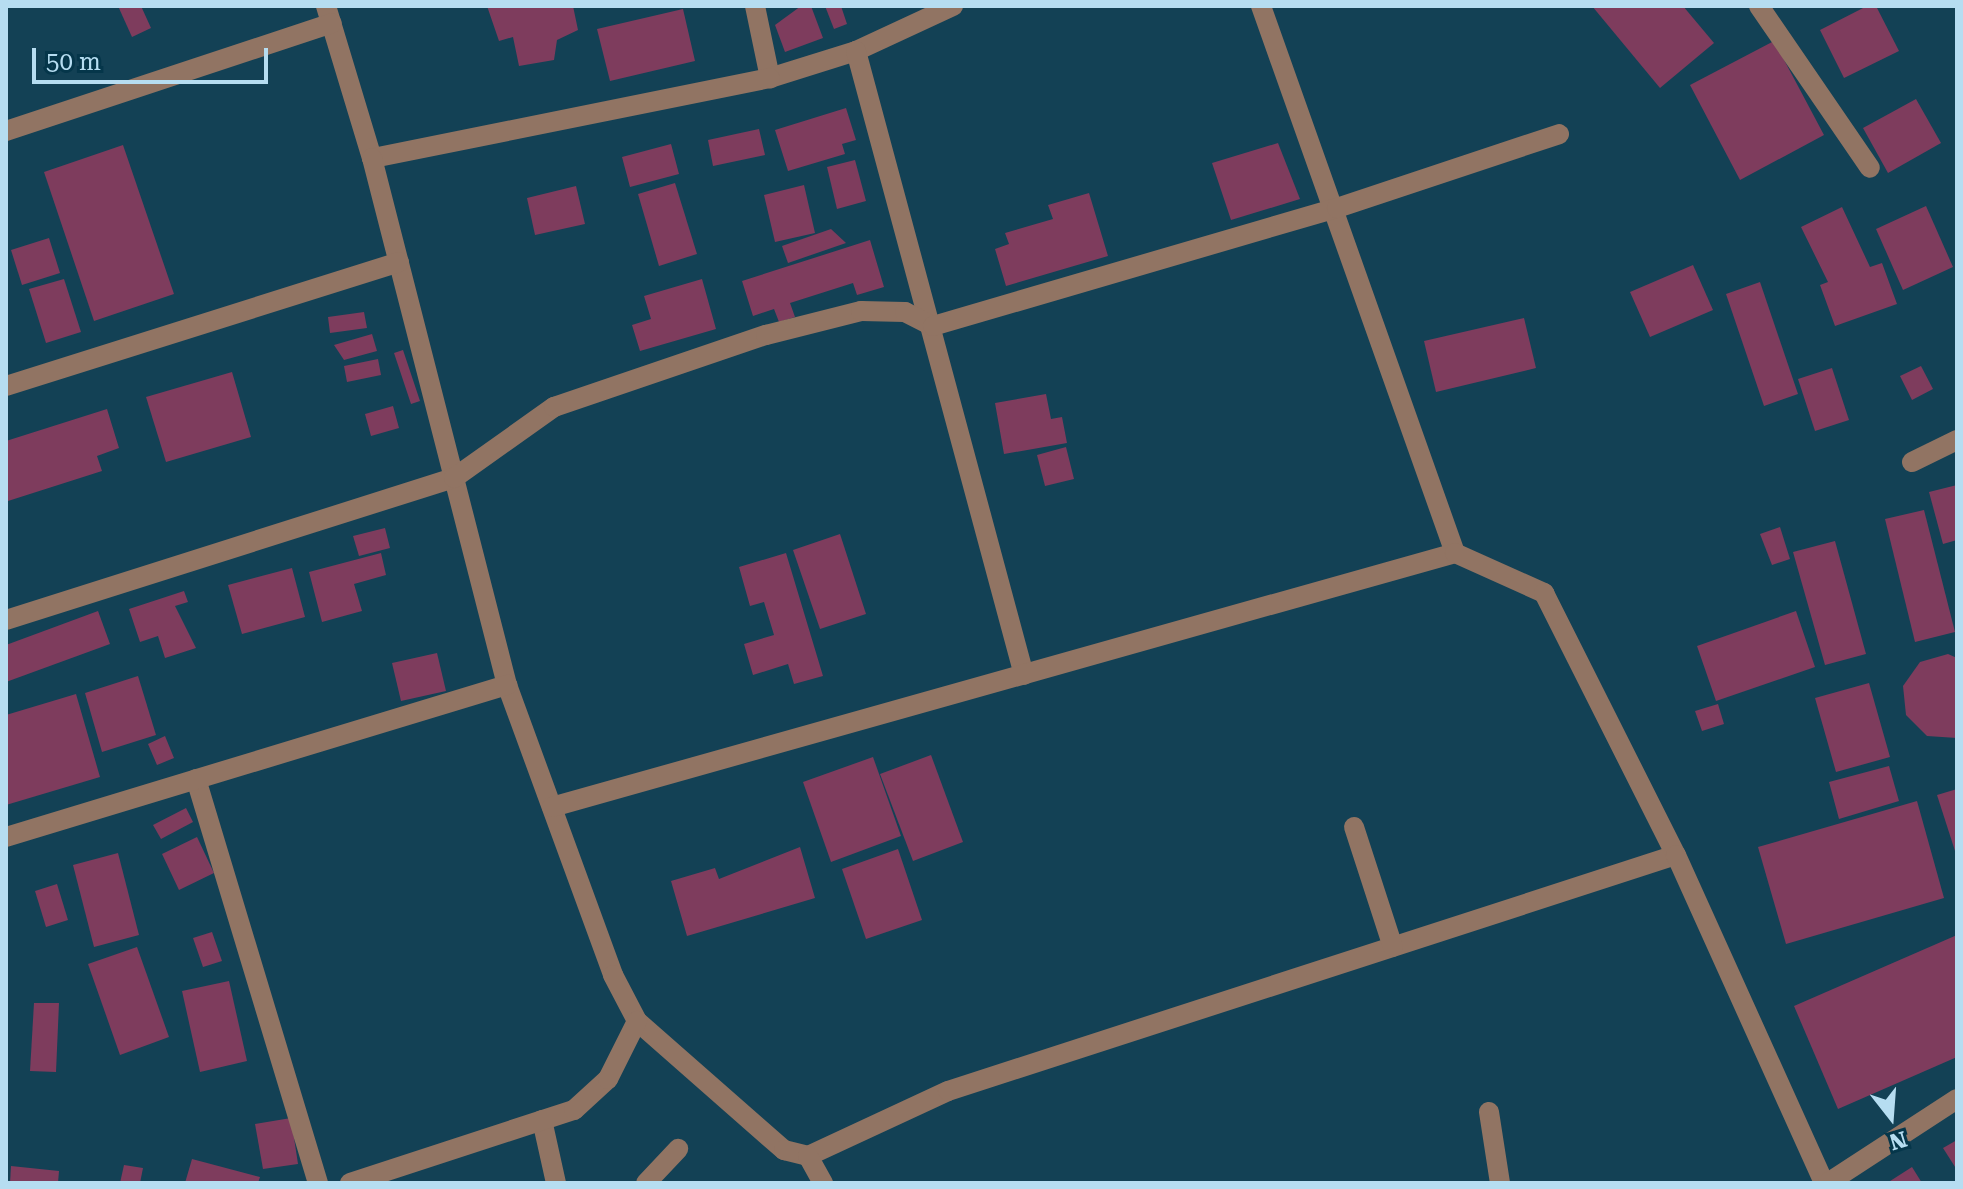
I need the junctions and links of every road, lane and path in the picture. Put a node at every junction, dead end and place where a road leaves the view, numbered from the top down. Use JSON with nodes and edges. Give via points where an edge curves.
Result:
{"nodes":[{"id":1,"x":755,"y":6,"type":"edge"},
{"id":2,"x":953,"y":6,"type":"edge"},
{"id":3,"x":1261,"y":6,"type":"edge"},
{"id":4,"x":1759,"y":6,"type":"edge"},
{"id":5,"x":329,"y":15,"type":"edge"},
{"id":6,"x":856,"y":51,"type":"junction"},
{"id":7,"x":770,"y":78,"type":"junction"},
{"id":8,"x":6,"y":131,"type":"edge"},
{"id":9,"x":1559,"y":134,"type":"dead end"},
{"id":10,"x":372,"y":158,"type":"junction"},
{"id":11,"x":1870,"y":168,"type":"dead end"},
{"id":12,"x":1337,"y":208,"type":"junction"},
{"id":13,"x":399,"y":262,"type":"junction"},
{"id":14,"x":933,"y":326,"type":"junction"},
{"id":15,"x":6,"y":386,"type":"edge"},
{"id":16,"x":1957,"y":440,"type":"edge"},
{"id":17,"x":1912,"y":462,"type":"dead end"},
{"id":18,"x":454,"y":478,"type":"junction"},
{"id":19,"x":1455,"y":553,"type":"junction"},
{"id":20,"x":6,"y":620,"type":"edge"},
{"id":21,"x":1024,"y":675,"type":"junction"},
{"id":22,"x":507,"y":685,"type":"junction"},
{"id":23,"x":196,"y":779,"type":"junction"},
{"id":24,"x":552,"y":807,"type":"junction"},
{"id":25,"x":1354,"y":827,"type":"dead end"},
{"id":26,"x":6,"y":837,"type":"edge"},
{"id":27,"x":1676,"y":855,"type":"junction"},
{"id":28,"x":1393,"y":947,"type":"junction"},
{"id":29,"x":637,"y":1021,"type":"junction"},
{"id":30,"x":1957,"y":1099,"type":"edge"},
{"id":31,"x":1489,"y":1112,"type":"dead end"},
{"id":32,"x":542,"y":1120,"type":"junction"},
{"id":33,"x":678,"y":1149,"type":"dead end"},
{"id":34,"x":808,"y":1156,"type":"junction"},
{"id":35,"x":318,"y":1183,"type":"edge"},
{"id":36,"x":350,"y":1183,"type":"edge"},
{"id":37,"x":556,"y":1183,"type":"edge"},
{"id":38,"x":646,"y":1183,"type":"edge"},
{"id":39,"x":823,"y":1183,"type":"edge"},
{"id":40,"x":1500,"y":1183,"type":"edge"},
{"id":41,"x":1826,"y":1183,"type":"edge"}],
"edges":[{"from":1,"to":7,"type":"street"},
{"from":2,"to":6,"type":"street"},
{"from":3,"to":12,"type":"street"},
{"from":4,"to":11,"type":"street"},
{"from":5,"to":8,"type":"street"},
{"from":5,"to":10,"type":"street"},
{"from":6,"to":7,"type":"street"},
{"from":6,"to":14,"type":"street"},
{"from":7,"to":10,"type":"street"},
{"from":9,"to":12,"type":"street"},
{"from":10,"to":13,"type":"street"},
{"from":12,"to":14,"type":"street"},
{"from":12,"to":19,"type":"street"},
{"from":13,"to":15,"type":"street"},
{"from":13,"to":18,"type":"street"},
{"from":14,"to":18,"type":"street","via":[[905,312],[861,311],[766,335],[554,407]]},
{"from":14,"to":21,"type":"street"},
{"from":16,"to":17,"type":"street"},
{"from":18,"to":20,"type":"street"},
{"from":18,"to":22,"type":"street"},
{"from":19,"to":21,"type":"street"},
{"from":19,"to":27,"type":"street","via":[[1544,593]]},
{"from":21,"to":24,"type":"street"},
{"from":22,"to":23,"type":"street"},
{"from":22,"to":24,"type":"street"},
{"from":23,"to":26,"type":"street"},
{"from":23,"to":35,"type":"street"},
{"from":24,"to":29,"type":"street"},
{"from":25,"to":28,"type":"street"},
{"from":27,"to":28,"type":"street"},
{"from":27,"to":41,"type":"street"},
{"from":28,"to":34,"type":"street","via":[[948,1091]]},
{"from":29,"to":32,"type":"street","via":[[596,1096]]},
{"from":29,"to":34,"type":"street","via":[[784,1150]]},
{"from":30,"to":41,"type":"street"},
{"from":31,"to":40,"type":"street"},
{"from":32,"to":36,"type":"street"},
{"from":32,"to":37,"type":"street"},
{"from":33,"to":38,"type":"street"},
{"from":34,"to":39,"type":"street"}]}
